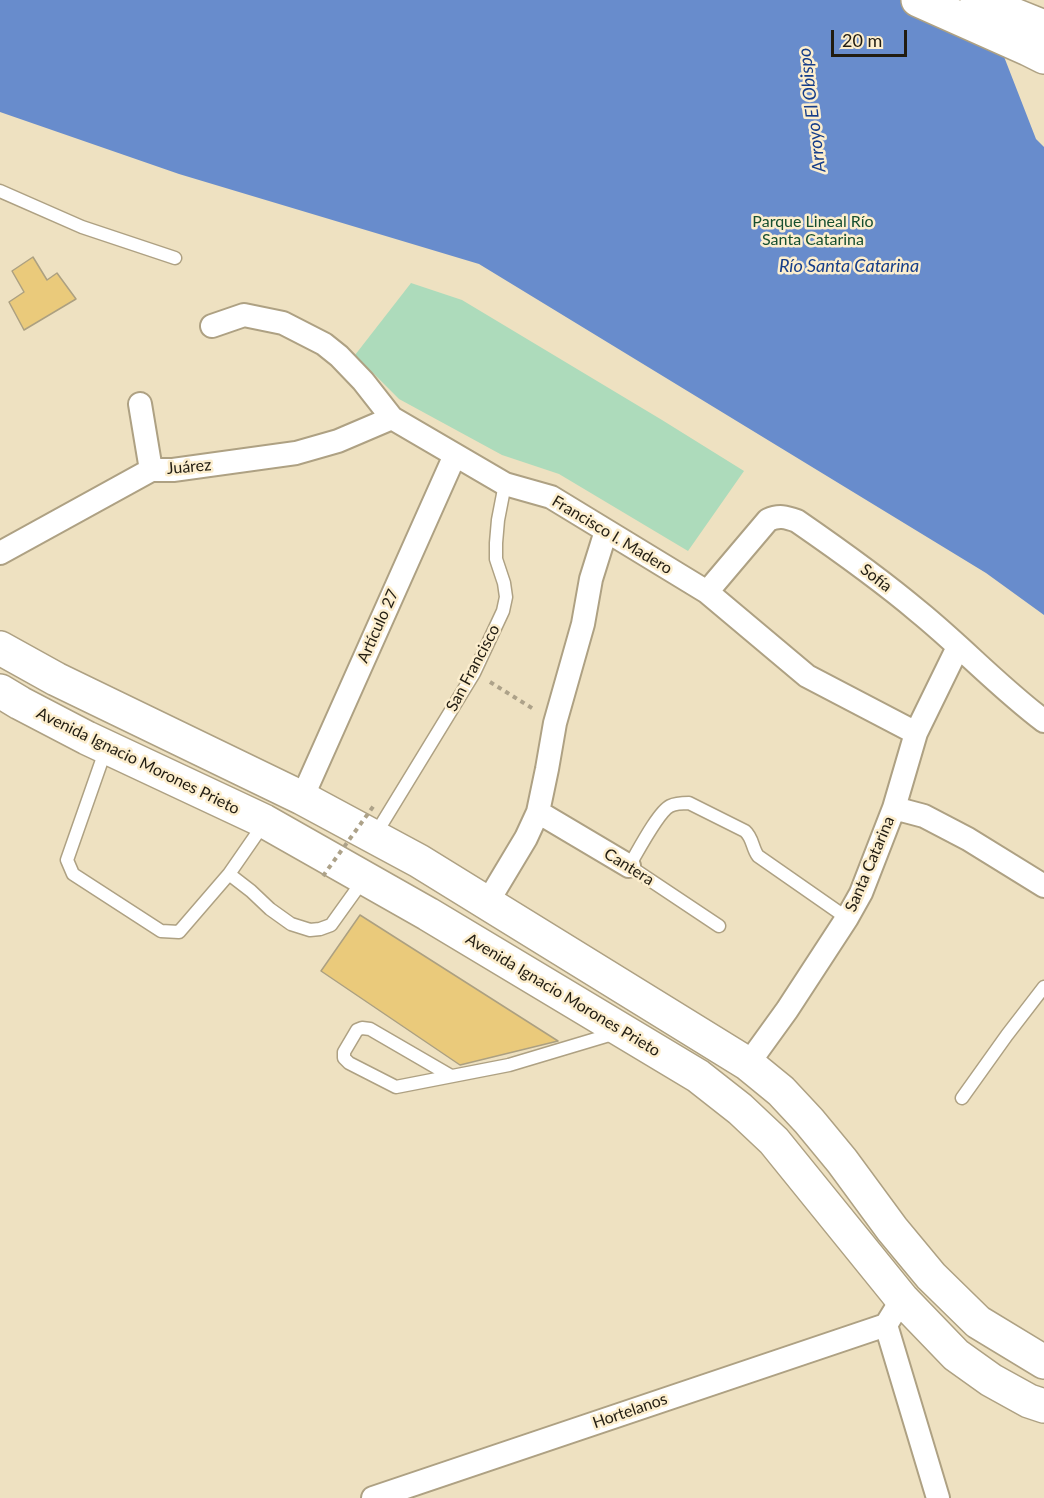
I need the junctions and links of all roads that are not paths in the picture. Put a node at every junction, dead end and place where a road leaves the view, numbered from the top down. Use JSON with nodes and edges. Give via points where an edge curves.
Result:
{"nodes":[{"id":1,"x":918,"y":0,"type":"edge"},
{"id":2,"x":977,"y":0,"type":"edge"},
{"id":3,"x":1044,"y":27,"type":"edge"},
{"id":4,"x":1044,"y":57,"type":"edge"},
{"id":5,"x":0,"y":191,"type":"edge"},
{"id":6,"x":175,"y":258,"type":"dead end"},
{"id":7,"x":212,"y":326,"type":"dead end"},
{"id":8,"x":140,"y":404,"type":"dead end"},
{"id":9,"x":392,"y":418,"type":"junction"},
{"id":10,"x":455,"y":455,"type":"junction"},
{"id":11,"x":151,"y":470,"type":"junction"},
{"id":12,"x":505,"y":484,"type":"junction"},
{"id":13,"x":606,"y":531,"type":"junction"},
{"id":14,"x":0,"y":553,"type":"edge"},
{"id":15,"x":707,"y":592,"type":"junction"},
{"id":16,"x":958,"y":647,"type":"junction"},
{"id":17,"x":0,"y":648,"type":"edge"},
{"id":18,"x":0,"y":691,"type":"edge"},
{"id":19,"x":1044,"y":721,"type":"edge"},
{"id":20,"x":916,"y":733,"type":"junction"},
{"id":21,"x":102,"y":760,"type":"dead end"},
{"id":22,"x":302,"y":798,"type":"junction"},
{"id":23,"x":894,"y":808,"type":"junction"},
{"id":24,"x":538,"y":812,"type":"junction"},
{"id":25,"x":264,"y":821,"type":"junction"},
{"id":26,"x":374,"y":836,"type":"junction"},
{"id":27,"x":629,"y":866,"type":"junction"},
{"id":28,"x":229,"y":874,"type":"junction"},
{"id":29,"x":365,"y":878,"type":"junction"},
{"id":30,"x":1044,"y":886,"type":"edge"},
{"id":31,"x":487,"y":903,"type":"junction"},
{"id":32,"x":847,"y":918,"type":"junction"},
{"id":33,"x":719,"y":926,"type":"dead end"},
{"id":34,"x":1044,"y":987,"type":"edge"},
{"id":35,"x":622,"y":1031,"type":"junction"},
{"id":36,"x":748,"y":1064,"type":"junction"},
{"id":37,"x":451,"y":1076,"type":"junction"},
{"id":38,"x":962,"y":1098,"type":"dead end"},
{"id":39,"x":894,"y":1312,"type":"junction"},
{"id":40,"x":1044,"y":1362,"type":"edge"},
{"id":41,"x":1044,"y":1406,"type":"edge"},
{"id":42,"x":373,"y":1498,"type":"edge"},
{"id":43,"x":938,"y":1498,"type":"edge"}],
"edges":[{"from":1,"to":4,"type":"main road"},
{"from":2,"to":3,"type":"main road"},
{"from":5,"to":6,"type":"lane","via":[[82,227]]},
{"from":7,"to":9,"type":"street","name":"Francisco I. Madero","via":[[244,315],[283,323],[339,356]]},
{"from":8,"to":11,"type":"street"},
{"from":9,"to":10,"type":"street","name":"Francisco I. Madero"},
{"from":9,"to":11,"type":"street","name":"Juárez","via":[[338,441],[296,453]]},
{"from":10,"to":12,"type":"street","name":"Francisco I. Madero"},
{"from":10,"to":22,"type":"street","name":"Artículo 27"},
{"from":11,"to":14,"type":"street","name":"Juárez"},
{"from":12,"to":13,"type":"street","name":"Francisco I. Madero","via":[[551,498]]},
{"from":12,"to":26,"type":"lane","name":"San Francisco","via":[[496,543],[506,597],[503,611],[474,673]]},
{"from":13,"to":15,"type":"street","name":"Francisco I. Madero"},
{"from":13,"to":24,"type":"street","via":[[555,723]]},
{"from":15,"to":16,"type":"street","name":"Sofía","via":[[768,520],[786,517],[858,564]]},
{"from":15,"to":20,"type":"street","name":"Francisco I. Madero","via":[[807,676]]},
{"from":16,"to":19,"type":"street","name":"Sofía"},
{"from":16,"to":20,"type":"street","name":"Santa Catarina"},
{"from":17,"to":22,"type":"main road"},
{"from":18,"to":25,"type":"main road","name":"Avenida Ignacio Morones Prieto","via":[[87,738]]},
{"from":20,"to":23,"type":"street","name":"Santa Catarina"},
{"from":21,"to":28,"type":"lane","via":[[67,860],[73,874],[161,931],[179,932]]},
{"from":22,"to":26,"type":"main road"},
{"from":23,"to":30,"type":"street","via":[[942,825]]},
{"from":23,"to":32,"type":"street","name":"Santa Catarina","via":[[861,893]]},
{"from":24,"to":27,"type":"street","name":"Cantera"},
{"from":24,"to":31,"type":"street"},
{"from":25,"to":28,"type":"lane"},
{"from":25,"to":29,"type":"main road","name":"Avenida Ignacio Morones Prieto"},
{"from":26,"to":31,"type":"main road"},
{"from":27,"to":32,"type":"lane","via":[[661,814],[669,806],[689,803],[745,831],[758,856]]},
{"from":27,"to":33,"type":"lane","name":"Cantera"},
{"from":28,"to":29,"type":"lane","via":[[291,924],[310,930],[331,925]]},
{"from":29,"to":35,"type":"main road","name":"Avenida Ignacio Morones Prieto"},
{"from":31,"to":36,"type":"main road"},
{"from":32,"to":36,"type":"street","name":"Santa Catarina"},
{"from":34,"to":38,"type":"lane"},
{"from":35,"to":37,"type":"lane","via":[[509,1065]]},
{"from":35,"to":39,"type":"main road","name":"Avenida Ignacio Morones Prieto","via":[[698,1076],[774,1141]]},
{"from":36,"to":40,"type":"main road","via":[[809,1121],[931,1276],[978,1322]]},
{"from":37,"to":37,"type":"lane","via":[[396,1087],[348,1063],[344,1052],[357,1030],[370,1029]]},
{"from":39,"to":41,"type":"main road","name":"Avenida Ignacio Morones Prieto","via":[[991,1380]]},
{"from":39,"to":42,"type":"street","name":"Hortelanos"},
{"from":39,"to":43,"type":"street"}]}
